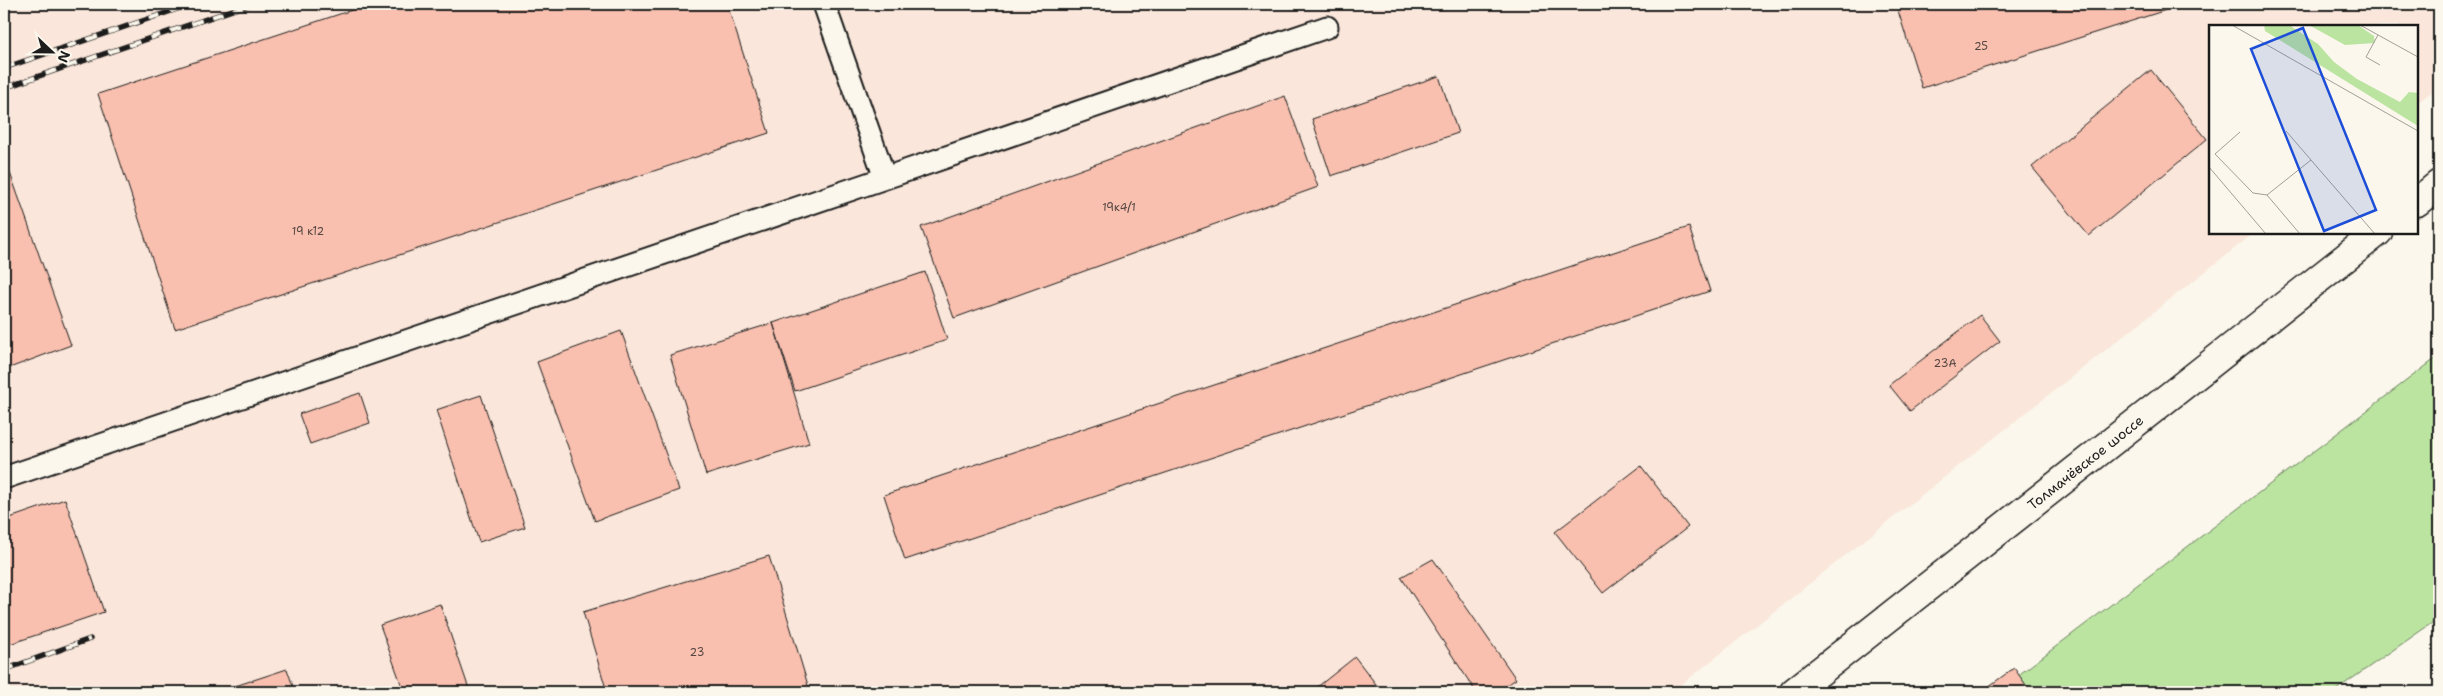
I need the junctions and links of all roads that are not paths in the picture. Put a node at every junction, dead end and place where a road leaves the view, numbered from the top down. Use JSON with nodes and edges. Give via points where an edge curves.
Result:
{"nodes":[{"id":1,"x":824,"y":4,"type":"edge"},
{"id":2,"x":1326,"y":27,"type":"dead end"},
{"id":3,"x":885,"y":178,"type":"junction"},
{"id":4,"x":2439,"y":184,"type":"edge"},
{"id":5,"x":2418,"y":201,"type":"edge"},
{"id":6,"x":2375,"y":234,"type":"edge"},
{"id":7,"x":4,"y":478,"type":"edge"},
{"id":8,"x":1794,"y":692,"type":"edge"}],
"edges":[{"from":1,"to":3,"type":"lane"},
{"from":2,"to":3,"type":"lane"},
{"from":3,"to":7,"type":"lane"},
{"from":4,"to":5,"type":"main road"},
{"from":6,"to":8,"type":"main road","name":"Толмачёвское шоссе"}]}
